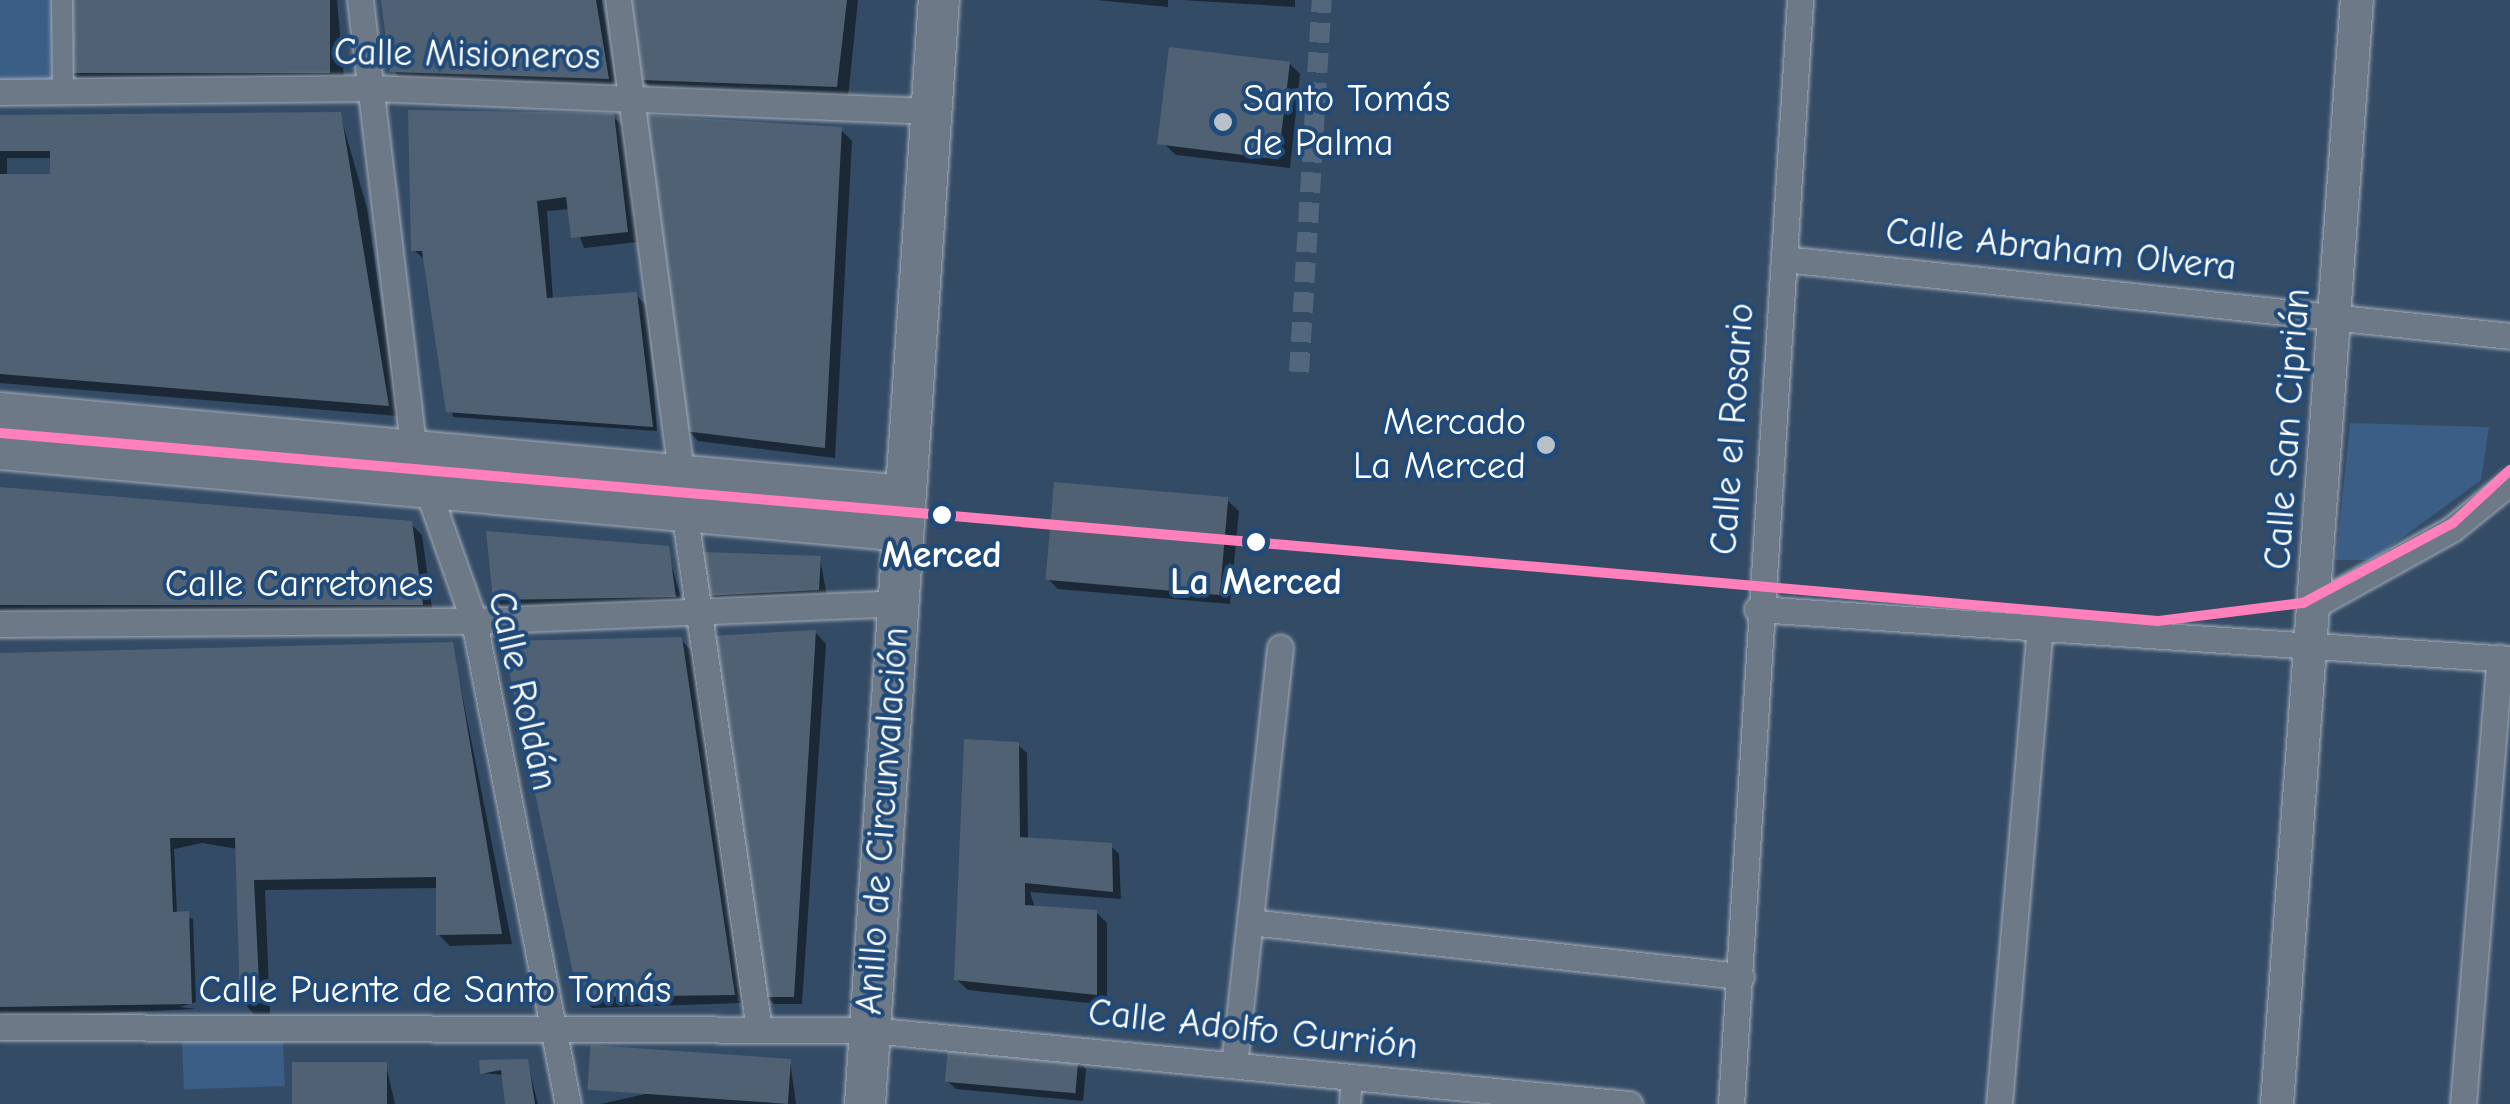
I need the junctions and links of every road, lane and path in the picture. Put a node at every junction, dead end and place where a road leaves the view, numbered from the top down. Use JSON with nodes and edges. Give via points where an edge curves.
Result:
{"nodes":[{"id":1,"x":62,"y":0,"type":"edge"},
{"id":2,"x":360,"y":0,"type":"edge"},
{"id":3,"x":618,"y":0,"type":"edge"},
{"id":4,"x":938,"y":0,"type":"edge"},
{"id":5,"x":1800,"y":0,"type":"edge"},
{"id":6,"x":2357,"y":0,"type":"edge"},
{"id":7,"x":371,"y":88,"type":"junction"},
{"id":8,"x":0,"y":92,"type":"edge"},
{"id":9,"x":63,"y":92,"type":"junction"},
{"id":10,"x":634,"y":96,"type":"junction"},
{"id":11,"x":931,"y":110,"type":"junction"},
{"id":12,"x":1784,"y":260,"type":"junction"},
{"id":13,"x":2337,"y":316,"type":"junction"},
{"id":14,"x":2510,"y":336,"type":"edge"},
{"id":15,"x":0,"y":413,"type":"edge"},
{"id":16,"x":0,"y":449,"type":"edge"},
{"id":17,"x":418,"y":470,"type":"junction"},
{"id":18,"x":2510,"y":482,"type":"edge"},
{"id":19,"x":683,"y":493,"type":"junction"},
{"id":20,"x":904,"y":513,"type":"junction"},
{"id":21,"x":898,"y":603,"type":"junction"},
{"id":22,"x":2315,"y":605,"type":"junction"},
{"id":23,"x":1757,"y":609,"type":"junction"},
{"id":24,"x":696,"y":611,"type":"junction"},
{"id":25,"x":474,"y":622,"type":"junction"},
{"id":26,"x":0,"y":624,"type":"edge"},
{"id":27,"x":2040,"y":626,"type":"junction"},
{"id":28,"x":2312,"y":645,"type":"junction"},
{"id":29,"x":1280,"y":648,"type":"dead end"},
{"id":30,"x":2505,"y":658,"type":"edge"},
{"id":31,"x":1250,"y":922,"type":"junction"},
{"id":32,"x":1742,"y":976,"type":"junction"},
{"id":33,"x":0,"y":1028,"type":"edge"},
{"id":34,"x":555,"y":1029,"type":"junction"},
{"id":35,"x":758,"y":1030,"type":"junction"},
{"id":36,"x":870,"y":1030,"type":"junction"},
{"id":37,"x":1234,"y":1066,"type":"junction"},
{"id":38,"x":1352,"y":1078,"type":"junction"},
{"id":39,"x":568,"y":1104,"type":"edge"},
{"id":40,"x":865,"y":1104,"type":"edge"},
{"id":41,"x":1350,"y":1104,"type":"edge"},
{"id":42,"x":1629,"y":1104,"type":"edge"},
{"id":43,"x":1730,"y":1104,"type":"edge"},
{"id":44,"x":1999,"y":1104,"type":"edge"},
{"id":45,"x":2277,"y":1104,"type":"edge"},
{"id":46,"x":2463,"y":1104,"type":"edge"}],
"edges":[{"from":1,"to":9,"type":"street"},
{"from":2,"to":7,"type":"street","name":"Calle Roldán"},
{"from":3,"to":10,"type":"street"},
{"from":4,"to":11,"type":"main road","name":"Anillo de Circunvalación"},
{"from":5,"to":12,"type":"street","name":"Calle el Rosario"},
{"from":6,"to":13,"type":"street","name":"Calle San Ciprián"},
{"from":7,"to":9,"type":"street","name":"Calle Misioneros"},
{"from":7,"to":10,"type":"street","name":"Calle Misioneros"},
{"from":7,"to":17,"type":"street","name":"Calle Roldán"},
{"from":8,"to":9,"type":"street","name":"Calle Misioneros"},
{"from":10,"to":11,"type":"street","name":"Calle Misioneros"},
{"from":10,"to":19,"type":"street"},
{"from":11,"to":20,"type":"main road","name":"Anillo de Circunvalación"},
{"from":12,"to":13,"type":"street","name":"Calle Abraham Olvera"},
{"from":12,"to":23,"type":"street","name":"Calle el Rosario"},
{"from":13,"to":14,"type":"street","name":"Calle Abraham Olvera"},
{"from":13,"to":22,"type":"street","name":"Calle San Ciprián"},
{"from":15,"to":17,"type":"main road"},
{"from":16,"to":17,"type":"main road"},
{"from":17,"to":19,"type":"main road"},
{"from":17,"to":25,"type":"street","name":"Calle Roldán"},
{"from":18,"to":22,"type":"street","via":[[2452,529]]},
{"from":19,"to":20,"type":"main road"},
{"from":19,"to":24,"type":"street"},
{"from":20,"to":21,"type":"main road","name":"Anillo de Circunvalación"},
{"from":21,"to":24,"type":"street","name":"Calle Carretones"},
{"from":21,"to":36,"type":"main road","name":"Anillo de Circunvalación"},
{"from":22,"to":28,"type":"street","name":"Calle San Ciprián"},
{"from":23,"to":27,"type":"street"},
{"from":23,"to":32,"type":"street","name":"Calle el Rosario"},
{"from":24,"to":25,"type":"street","name":"Calle Carretones"},
{"from":24,"to":35,"type":"street"},
{"from":25,"to":26,"type":"street","name":"Calle Carretones"},
{"from":25,"to":34,"type":"street","name":"Calle Roldán"},
{"from":27,"to":28,"type":"street"},
{"from":27,"to":44,"type":"street"},
{"from":28,"to":30,"type":"street"},
{"from":28,"to":45,"type":"street","name":"Calle San Ciprián"},
{"from":29,"to":31,"type":"street"},
{"from":30,"to":46,"type":"street"},
{"from":31,"to":32,"type":"street"},
{"from":31,"to":37,"type":"street"},
{"from":32,"to":43,"type":"street","name":"Calle el Rosario"},
{"from":33,"to":34,"type":"street","name":"Calle Puente de Santo Tomás"},
{"from":34,"to":35,"type":"street","name":"Calle Puente de Santo Tomás"},
{"from":34,"to":39,"type":"street","name":"Calle Roldán"},
{"from":35,"to":36,"type":"street","name":"Calle Puente de Santo Tomás"},
{"from":36,"to":37,"type":"street","name":"Calle Adolfo Gurrión"},
{"from":36,"to":40,"type":"main road","name":"Anillo de Circunvalación"},
{"from":37,"to":38,"type":"street","name":"Calle Adolfo Gurrión"},
{"from":38,"to":41,"type":"street"},
{"from":38,"to":42,"type":"street","name":"Calle Adolfo Gurrión"}]}
